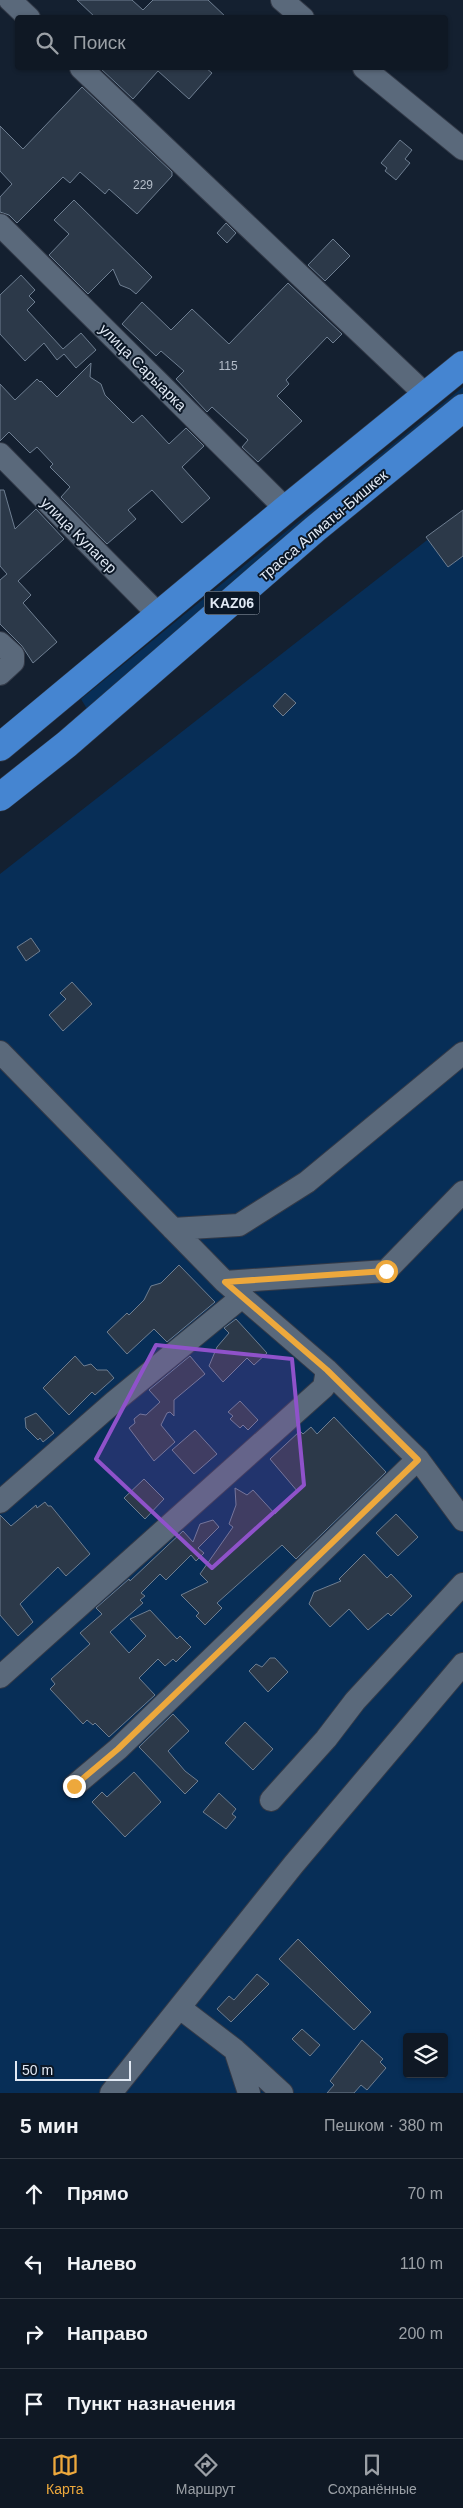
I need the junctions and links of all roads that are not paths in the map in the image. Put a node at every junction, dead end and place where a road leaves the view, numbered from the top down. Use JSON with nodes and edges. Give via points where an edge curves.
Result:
{"nodes":[{"id":1,"x":10,"y":0,"type":"edge"},
{"id":2,"x":282,"y":0,"type":"edge"},
{"id":3,"x":26,"y":15,"type":"edge"},
{"id":4,"x":300,"y":15,"type":"edge"},
{"id":5,"x":83,"y":70,"type":"edge"},
{"id":6,"x":366,"y":70,"type":"edge"},
{"id":7,"x":463,"y":149,"type":"edge"},
{"id":8,"x":0,"y":225,"type":"edge"},
{"id":9,"x":463,"y":365,"type":"edge"},
{"id":10,"x":427,"y":396,"type":"junction"},
{"id":11,"x":463,"y":408,"type":"edge"},
{"id":12,"x":0,"y":454,"type":"edge"},
{"id":13,"x":286,"y":509,"type":"junction"},
{"id":14,"x":159,"y":615,"type":"junction"},
{"id":15,"x":0,"y":643,"type":"edge"},
{"id":16,"x":0,"y":674,"type":"edge"},
{"id":17,"x":40,"y":713,"type":"junction"},
{"id":18,"x":67,"y":744,"type":"junction"},
{"id":19,"x":0,"y":748,"type":"edge"},
{"id":20,"x":0,"y":797,"type":"edge"},
{"id":21,"x":0,"y":1052,"type":"edge"},
{"id":22,"x":463,"y":1053,"type":"edge"},
{"id":23,"x":463,"y":1192,"type":"edge"},
{"id":24,"x":173,"y":1229,"type":"junction"},
{"id":25,"x":233,"y":1289,"type":"junction"},
{"id":26,"x":327,"y":1370,"type":"junction"},
{"id":27,"x":418,"y":1460,"type":"junction"},
{"id":28,"x":0,"y":1502,"type":"edge"},
{"id":29,"x":463,"y":1520,"type":"edge"},
{"id":30,"x":463,"y":1584,"type":"edge"},
{"id":31,"x":0,"y":1677,"type":"edge"},
{"id":32,"x":458,"y":1679,"type":"edge"},
{"id":33,"x":74,"y":1786,"type":"dead end"},
{"id":34,"x":271,"y":1800,"type":"dead end"},
{"id":35,"x":180,"y":2008,"type":"junction"},
{"id":36,"x":234,"y":2050,"type":"junction"},
{"id":37,"x":111,"y":2093,"type":"edge"},
{"id":38,"x":249,"y":2093,"type":"edge"},
{"id":39,"x":282,"y":2093,"type":"edge"}],
"edges":[{"from":1,"to":3,"type":"street"},
{"from":2,"to":4,"type":"street"},
{"from":5,"to":10,"type":"street"},
{"from":6,"to":7,"type":"street"},
{"from":8,"to":13,"type":"street","name":"улица Сарыарка"},
{"from":9,"to":10,"type":"highway","number":"KАZ06"},
{"from":10,"to":13,"type":"highway","number":"KАZ06"},
{"from":11,"to":18,"type":"highway","name":"трасса Алматы-Бишкек","number":"KАZ06","via":[[315,530]]},
{"from":12,"to":14,"type":"street","name":"улица Кулагер"},
{"from":13,"to":14,"type":"highway","number":"KАZ06"},
{"from":14,"to":17,"type":"highway","number":"KАZ06"},
{"from":15,"to":16,"type":"street","via":[[13,655],[13,662]]},
{"from":17,"to":18,"type":"highway"},
{"from":17,"to":19,"type":"highway","number":"KАZ06"},
{"from":18,"to":20,"type":"highway","name":"трасса Алматы-Бишкек","number":"KАZ06"},
{"from":21,"to":24,"type":"street"},
{"from":22,"to":24,"type":"street","via":[[307,1182],[239,1225]]},
{"from":23,"to":25,"type":"street","via":[[386,1271]]},
{"from":24,"to":25,"type":"street"},
{"from":25,"to":26,"type":"street"},
{"from":25,"to":28,"type":"street","via":[[114,1402]]},
{"from":26,"to":27,"type":"street"},
{"from":26,"to":31,"type":"street","via":[[324,1387]]},
{"from":27,"to":29,"type":"street"},
{"from":27,"to":33,"type":"street","via":[[118,1749]]},
{"from":30,"to":34,"type":"street","via":[[355,1701]]},
{"from":32,"to":35,"type":"street","via":[[294,1864]]},
{"from":35,"to":36,"type":"street"},
{"from":35,"to":37,"type":"street"},
{"from":36,"to":38,"type":"street"},
{"from":36,"to":39,"type":"street"}]}
